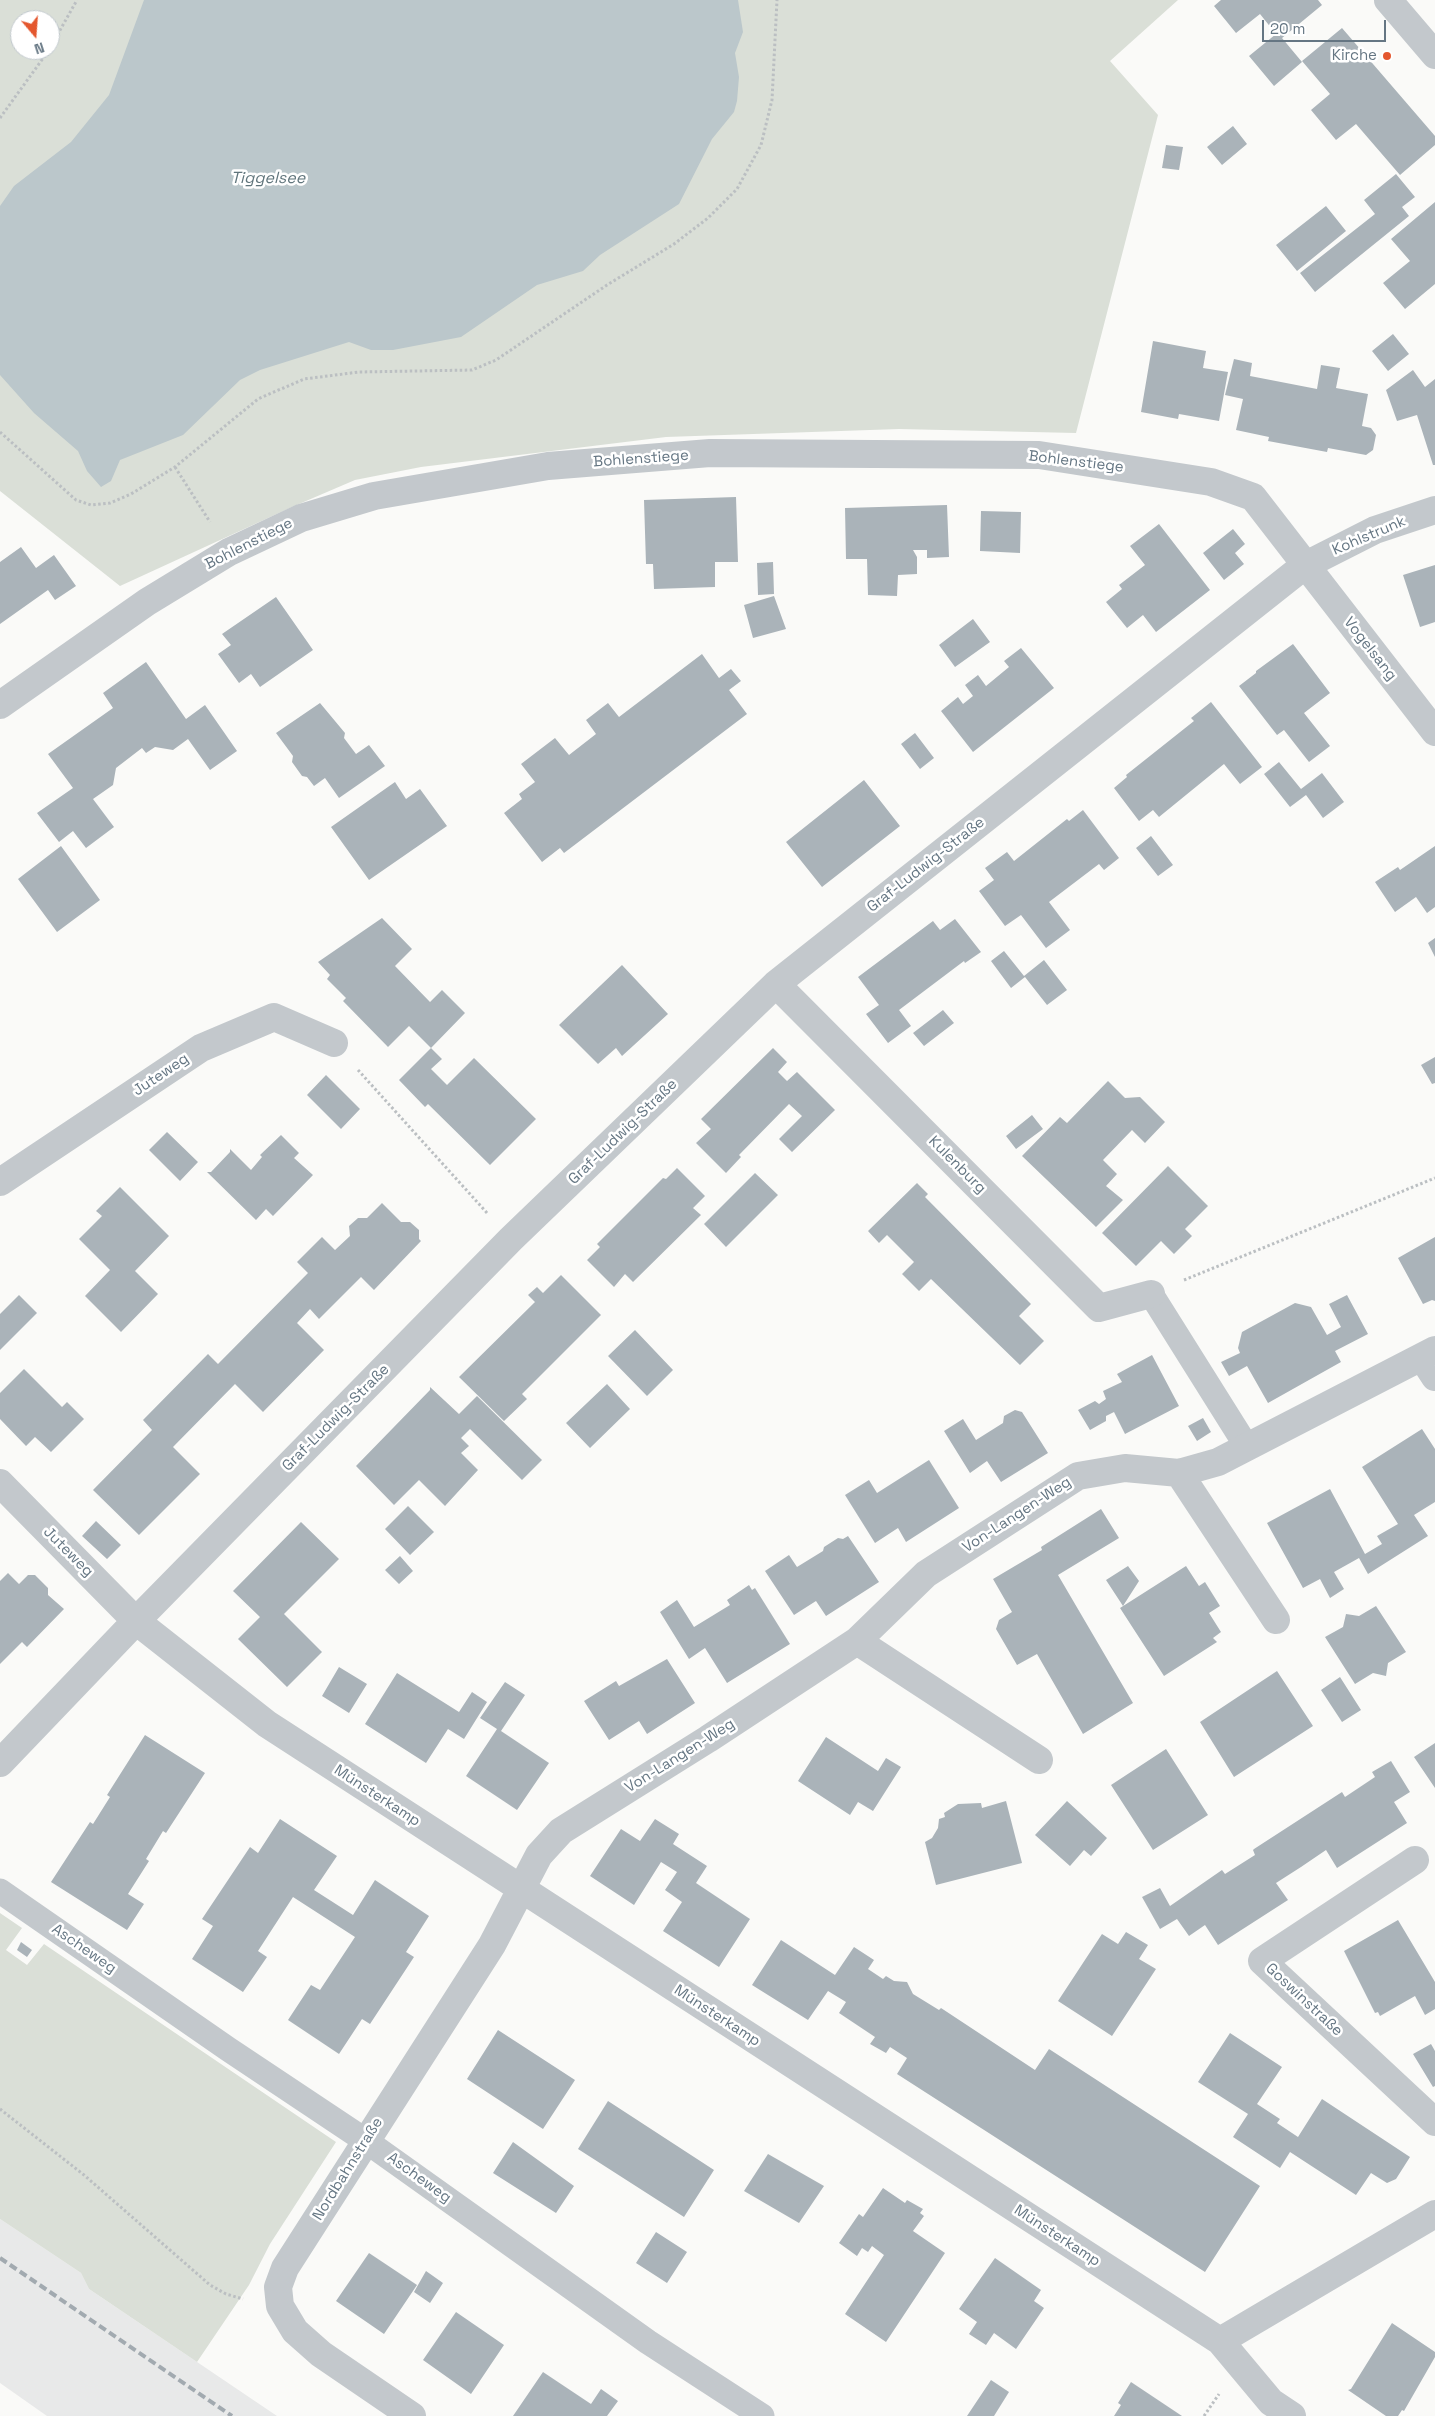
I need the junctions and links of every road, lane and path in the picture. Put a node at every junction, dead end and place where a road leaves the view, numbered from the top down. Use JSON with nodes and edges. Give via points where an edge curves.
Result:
{"nodes":[{"id":1,"x":77,"y":0,"type":"edge"},
{"id":2,"x":777,"y":0,"type":"edge"},
{"id":3,"x":1388,"y":0,"type":"edge"},
{"id":4,"x":60,"y":30,"type":"edge"},
{"id":5,"x":1435,"y":54,"type":"edge"},
{"id":6,"x":41,"y":60,"type":"edge"},
{"id":7,"x":0,"y":118,"type":"edge"},
{"id":8,"x":0,"y":432,"type":"edge"},
{"id":9,"x":175,"y":467,"type":"junction"},
{"id":10,"x":1435,"y":510,"type":"edge"},
{"id":11,"x":229,"y":552,"type":"junction"},
{"id":12,"x":1304,"y":566,"type":"junction"},
{"id":13,"x":0,"y":705,"type":"edge"},
{"id":14,"x":1435,"y":732,"type":"edge"},
{"id":15,"x":776,"y":984,"type":"junction"},
{"id":16,"x":334,"y":1044,"type":"joint"},
{"id":17,"x":1435,"y":1178,"type":"edge"},
{"id":18,"x":0,"y":1182,"type":"edge"},
{"id":19,"x":511,"y":1239,"type":"junction"},
{"id":20,"x":1151,"y":1294,"type":"junction"},
{"id":21,"x":1431,"y":1361,"type":"edge"},
{"id":22,"x":1247,"y":1447,"type":"junction"},
{"id":23,"x":1178,"y":1473,"type":"junction"},
{"id":24,"x":0,"y":1483,"type":"edge"},
{"id":25,"x":1276,"y":1620,"type":"dead end"},
{"id":26,"x":136,"y":1621,"type":"junction"},
{"id":27,"x":857,"y":1641,"type":"junction"},
{"id":28,"x":1039,"y":1760,"type":"dead end"},
{"id":29,"x":0,"y":1764,"type":"edge"},
{"id":30,"x":1416,"y":1860,"type":"dead end"},
{"id":31,"x":523,"y":1890,"type":"junction"},
{"id":32,"x":0,"y":1891,"type":"edge"},
{"id":33,"x":0,"y":2109,"type":"edge"},
{"id":34,"x":1435,"y":2122,"type":"edge"},
{"id":35,"x":366,"y":2140,"type":"junction"},
{"id":36,"x":1435,"y":2214,"type":"edge"},
{"id":37,"x":280,"y":2297,"type":"junction"},
{"id":38,"x":1220,"y":2341,"type":"junction"},
{"id":39,"x":412,"y":2416,"type":"edge"},
{"id":40,"x":762,"y":2416,"type":"edge"},
{"id":41,"x":1292,"y":2416,"type":"edge"}],
"edges":[{"from":1,"to":4,"type":"path"},
{"from":2,"to":9,"type":"path","via":[[772,100],[762,145],[737,188],[695,228],[496,360],[472,370],[359,372],[304,379],[258,400]]},
{"from":3,"to":5,"type":"street"},
{"from":6,"to":7,"type":"path"},
{"from":8,"to":9,"type":"path","via":[[76,500],[91,505],[131,494]]},
{"from":9,"to":11,"type":"path"},
{"from":10,"to":12,"type":"street","name":"Kohlstrunk","via":[[1375,530]]},
{"from":11,"to":12,"type":"street","name":"Bohlenstiege","via":[[300,518],[374,496],[548,466],[710,454],[1039,455],[1211,482],[1254,497]]},
{"from":11,"to":13,"type":"street","name":"Bohlenstiege","via":[[147,602]]},
{"from":12,"to":14,"type":"street","name":"Vogelsang"},
{"from":12,"to":15,"type":"street","name":"Graf-Ludwig-Straße"},
{"from":15,"to":19,"type":"street","name":"Graf-Ludwig-Straße"},
{"from":15,"to":20,"type":"street","name":"Kulenburg","via":[[1099,1308]]},
{"from":16,"to":18,"type":"street","name":"Juteweg","via":[[274,1017],[201,1048]]},
{"from":16,"to":19,"type":"path"},
{"from":17,"to":20,"type":"path"},
{"from":19,"to":26,"type":"street","name":"Graf-Ludwig-Straße"},
{"from":20,"to":22,"type":"lane"},
{"from":21,"to":22,"type":"street","name":"Von-Langen-Weg"},
{"from":22,"to":23,"type":"street","name":"Von-Langen-Weg","via":[[1218,1462]]},
{"from":23,"to":25,"type":"street"},
{"from":23,"to":27,"type":"street","name":"Von-Langen-Weg","via":[[1125,1468],[1078,1476],[926,1574]]},
{"from":24,"to":26,"type":"street","name":"Juteweg"},
{"from":26,"to":29,"type":"street","name":"Graf-Ludwig-Straße"},
{"from":26,"to":31,"type":"street","name":"Münsterkamp","via":[[267,1724]]},
{"from":27,"to":28,"type":"street"},
{"from":27,"to":31,"type":"street","name":"Von-Langen-Weg","via":[[561,1831],[539,1855]]},
{"from":30,"to":34,"type":"street","name":"Goswinstraße","via":[[1262,1961]]},
{"from":31,"to":35,"type":"street","name":"Nordbahnstraße","via":[[492,1945]]},
{"from":31,"to":38,"type":"street","name":"Münsterkamp"},
{"from":32,"to":35,"type":"lane","name":"Ascheweg"},
{"from":33,"to":37,"type":"path","via":[[84,2175],[210,2285],[244,2299]]},
{"from":35,"to":37,"type":"street","name":"Nordbahnstraße","via":[[286,2268],[278,2287]]},
{"from":35,"to":40,"type":"lane","name":"Ascheweg","via":[[648,2342]]},
{"from":36,"to":38,"type":"street"},
{"from":37,"to":39,"type":"street","name":"Nordbahnstraße","via":[[280,2306],[295,2331],[321,2354]]},
{"from":38,"to":41,"type":"street","name":"Münsterkamp","via":[[1271,2402]]}]}
